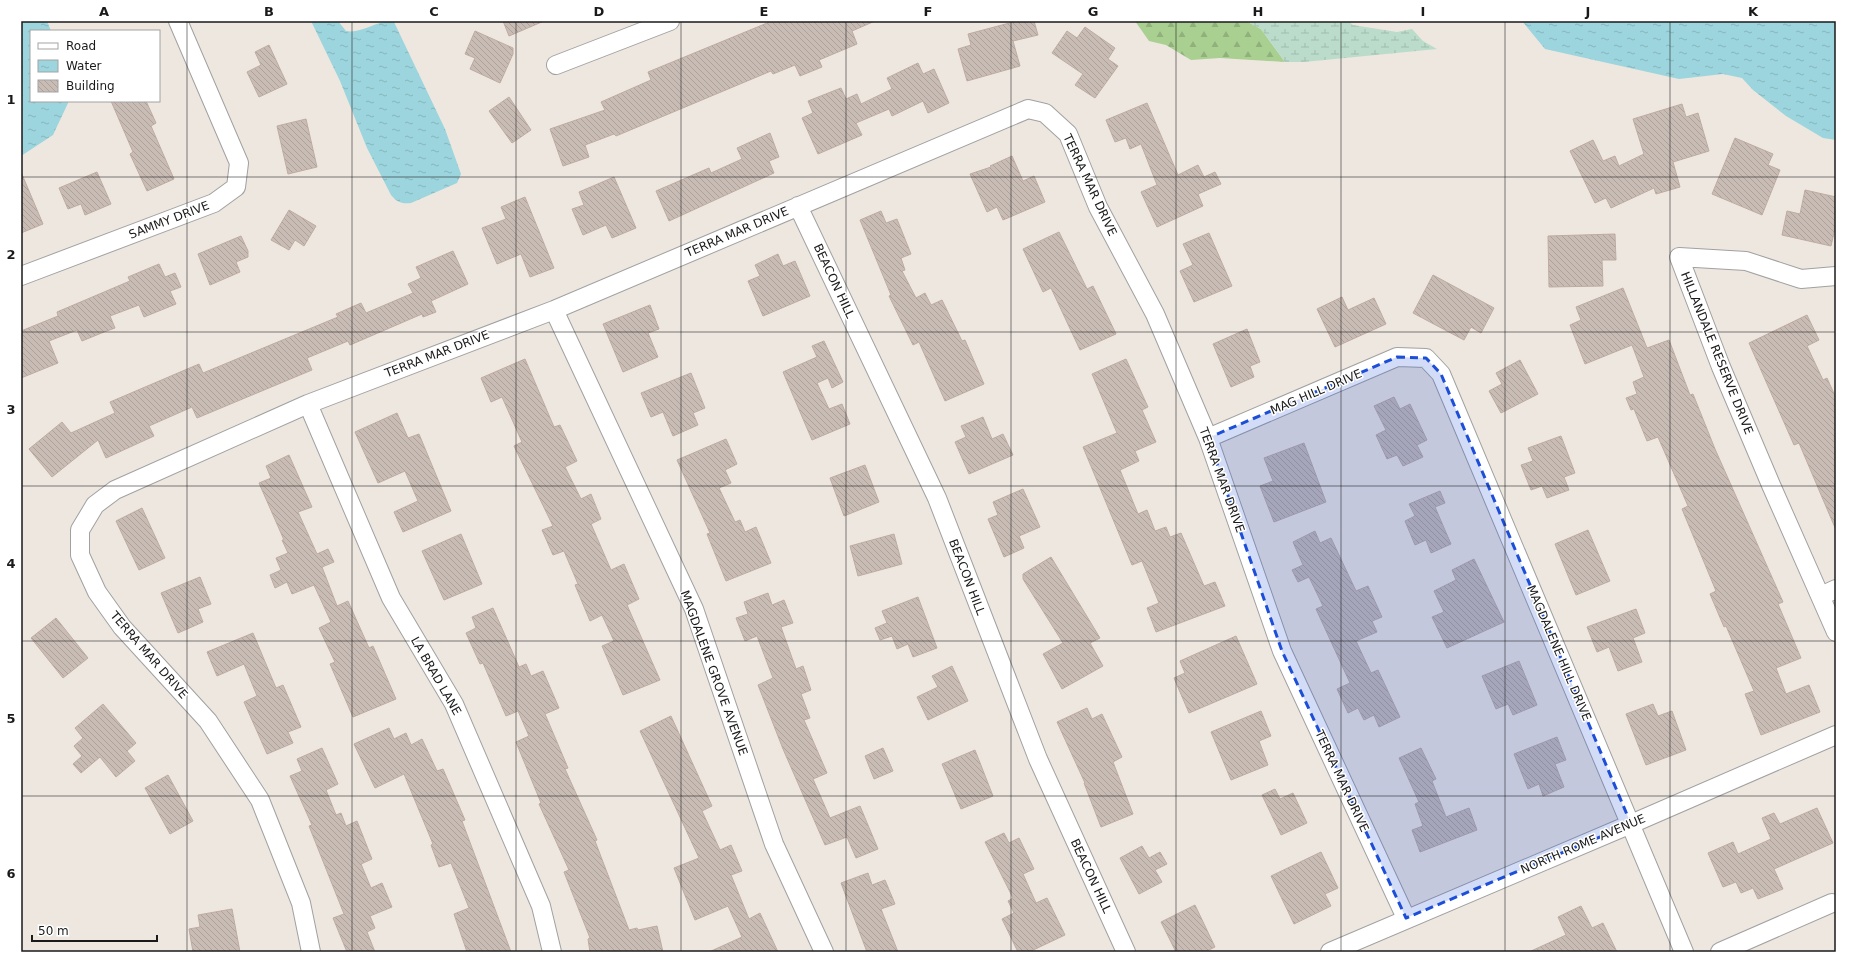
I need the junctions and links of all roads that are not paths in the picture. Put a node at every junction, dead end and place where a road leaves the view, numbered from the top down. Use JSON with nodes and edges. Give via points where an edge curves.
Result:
{"nodes":[{"id":1,"x":178,"y":21,"type":"edge"},
{"id":2,"x":670,"y":21,"type":"edge"},
{"id":3,"x":556,"y":65,"type":"dead end"},
{"id":4,"x":798,"y":206,"type":"junction"},
{"id":5,"x":21,"y":276,"type":"edge"},
{"id":6,"x":1836,"y":276,"type":"edge"},
{"id":7,"x":554,"y":310,"type":"junction"},
{"id":8,"x":1426,"y":358,"type":"joint"},
{"id":9,"x":308,"y":404,"type":"junction"},
{"id":10,"x":1208,"y":438,"type":"junction"},
{"id":11,"x":1828,"y":593,"type":"edge"},
{"id":12,"x":1836,"y":632,"type":"edge"},
{"id":13,"x":1836,"y":735,"type":"edge"},
{"id":14,"x":1632,"y":824,"type":"junction"},
{"id":15,"x":1832,"y":903,"type":"dead end"},
{"id":16,"x":1406,"y":918,"type":"junction"},
{"id":17,"x":310,"y":952,"type":"edge"},
{"id":18,"x":552,"y":952,"type":"edge"},
{"id":19,"x":824,"y":952,"type":"edge"},
{"id":20,"x":1126,"y":952,"type":"edge"},
{"id":21,"x":1330,"y":952,"type":"edge"},
{"id":22,"x":1684,"y":952,"type":"edge"},
{"id":23,"x":1720,"y":952,"type":"edge"}],
"edges":[{"from":1,"to":5,"type":"street","name":"SAMMY DRIVE","via":[[240,163],[236,187],[214,203]]},
{"from":2,"to":3,"type":"street"},
{"from":4,"to":7,"type":"street","name":"TERRA MAR DRIVE"},
{"from":4,"to":10,"type":"street","name":"TERRA MAR DRIVE","via":[[1028,109],[1045,113],[1068,134],[1098,207],[1155,314]]},
{"from":4,"to":20,"type":"street","name":"BEACON HILL","via":[[937,498],[1038,759]]},
{"from":6,"to":11,"type":"street","name":"HILLANDALE RESERVE DRIVE","via":[[1801,280],[1746,261],[1679,257],[1771,485]]},
{"from":7,"to":9,"type":"street","name":"TERRA MAR DRIVE"},
{"from":7,"to":19,"type":"street","name":"MAGDALENE GROVE AVENUE","via":[[694,609],[774,844]]},
{"from":8,"to":10,"type":"street","name":"MAG HILL DRIVE","via":[[1397,357]]},
{"from":8,"to":14,"type":"street","name":"MAGDALENE HILL DRIVE","via":[[1441,374]]},
{"from":9,"to":17,"type":"street","name":"TERRA MAR DRIVE","via":[[115,490],[95,505],[80,530],[80,555],[97,592],[122,627],[208,720],[260,800],[301,902]]},
{"from":9,"to":18,"type":"street","name":"LA BRAD LANE","via":[[391,598],[454,704],[541,906]]},
{"from":10,"to":16,"type":"street","name":"TERRA MAR DRIVE","via":[[1282,651]]},
{"from":11,"to":12,"type":"street","name":"HILLANDALE RESERVE DRIVE"},
{"from":13,"to":14,"type":"street","name":"NORTH ROME AVENUE"},
{"from":14,"to":16,"type":"street","name":"NORTH ROME AVENUE"},
{"from":14,"to":22,"type":"street","name":"MAGDALENE HILL DRIVE"},
{"from":15,"to":23,"type":"street"},
{"from":16,"to":21,"type":"street","name":"NORTH ROME AVENUE"}]}
